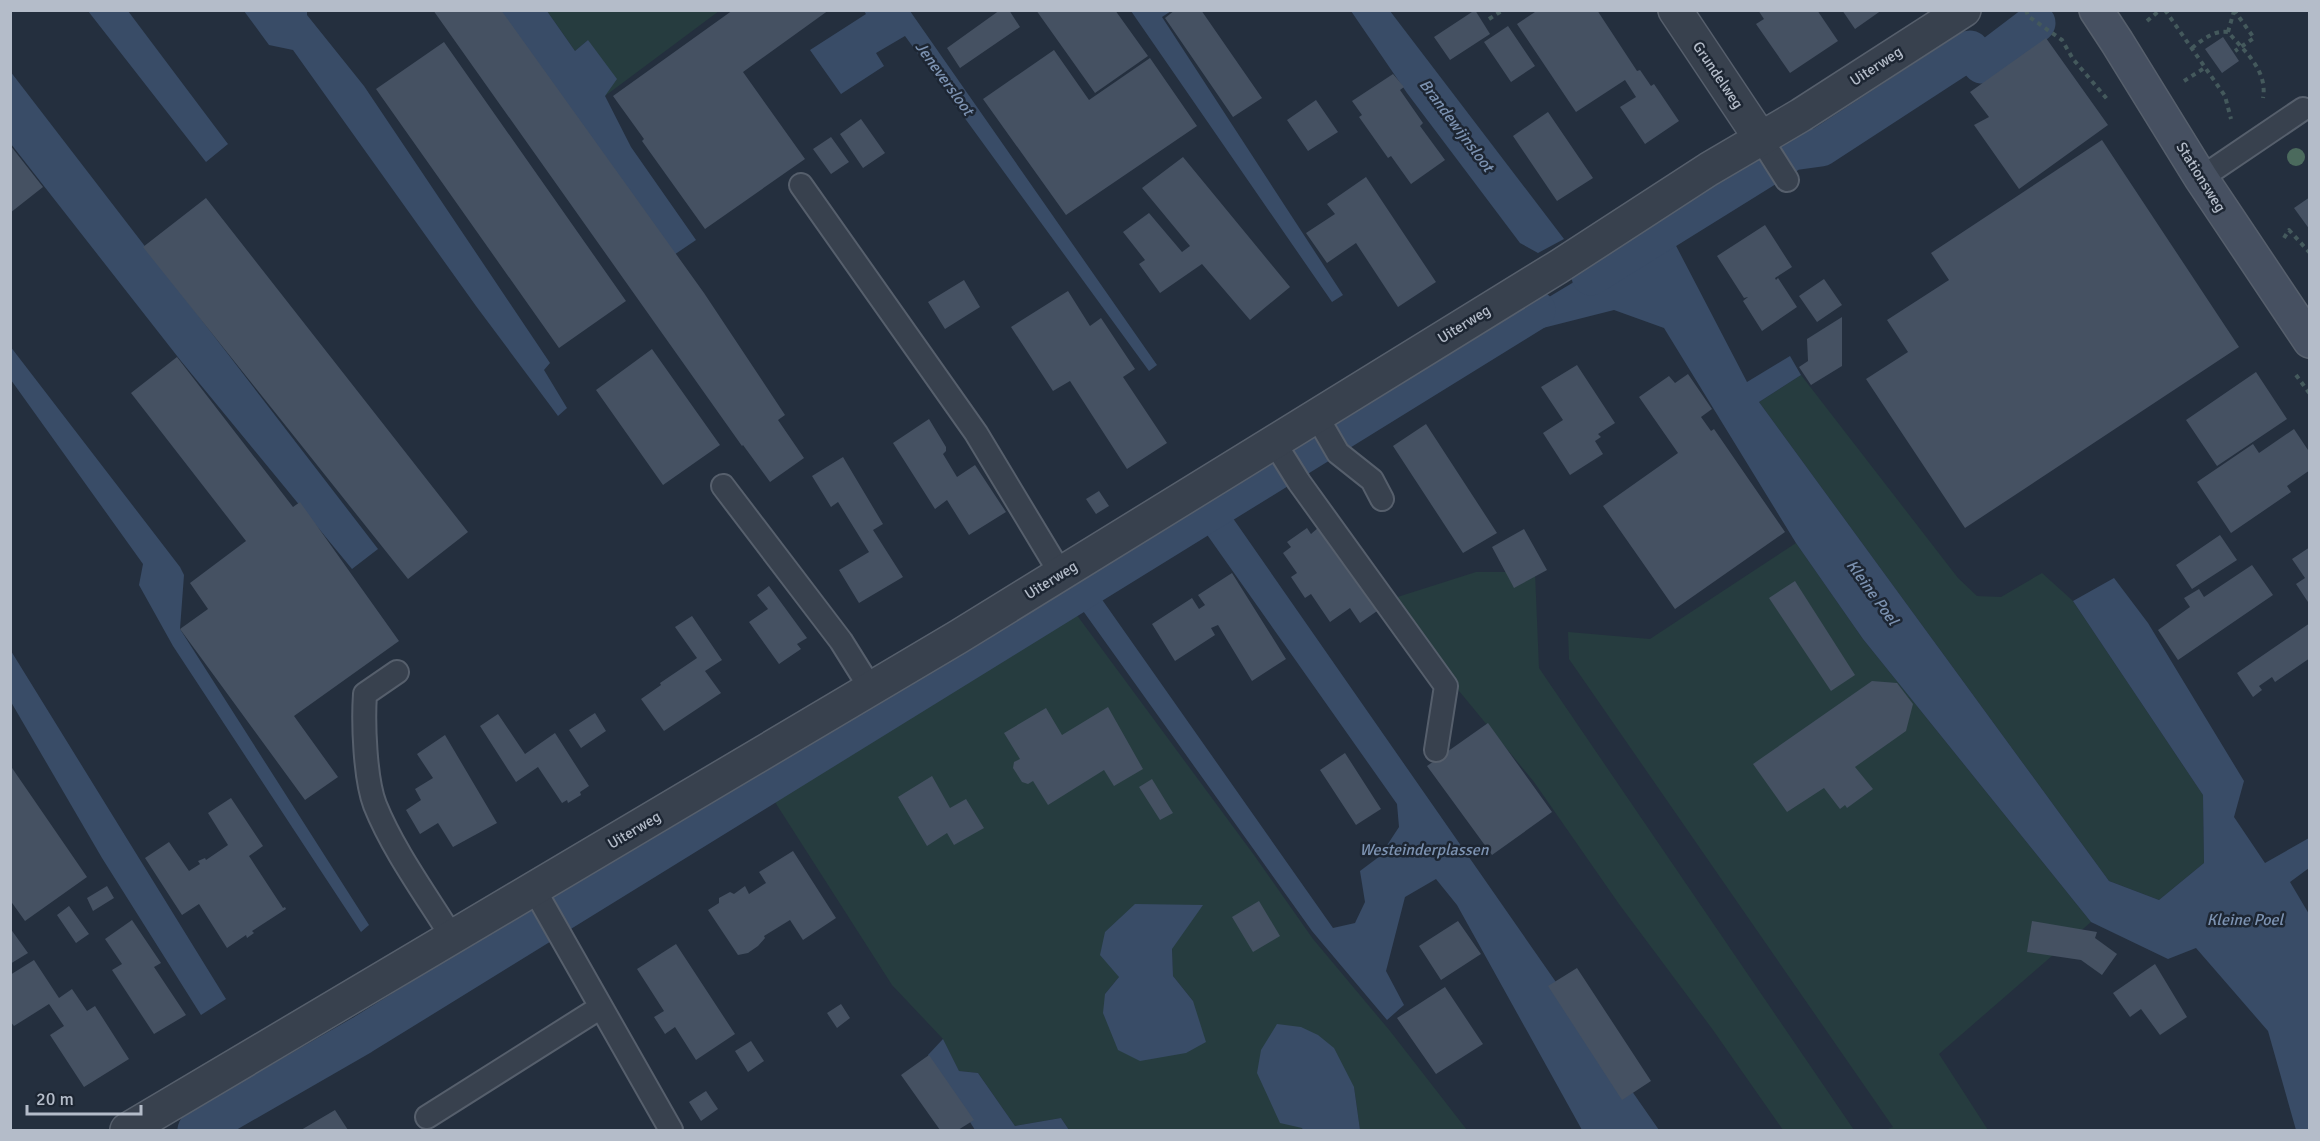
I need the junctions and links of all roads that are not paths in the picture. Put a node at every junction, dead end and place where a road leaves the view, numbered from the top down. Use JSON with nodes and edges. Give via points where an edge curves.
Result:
{"nodes":[{"id":1,"x":1675,"y":10,"type":"edge"},
{"id":2,"x":1964,"y":10,"type":"edge"},
{"id":3,"x":2096,"y":10,"type":"edge"},
{"id":4,"x":2304,"y":109,"type":"dead end"},
{"id":5,"x":1761,"y":139,"type":"junction"},
{"id":6,"x":2201,"y":178,"type":"junction"},
{"id":7,"x":1787,"y":180,"type":"dead end"},
{"id":8,"x":801,"y":185,"type":"dead end"},
{"id":9,"x":2306,"y":330,"type":"edge"},
{"id":10,"x":1321,"y":424,"type":"junction"},
{"id":11,"x":1278,"y":448,"type":"junction"},
{"id":12,"x":723,"y":486,"type":"dead end"},
{"id":13,"x":1382,"y":500,"type":"dead end"},
{"id":14,"x":1061,"y":574,"type":"junction"},
{"id":15,"x":397,"y":672,"type":"dead end"},
{"id":16,"x":871,"y":689,"type":"junction"},
{"id":17,"x":1436,"y":750,"type":"dead end"},
{"id":18,"x":538,"y":897,"type":"junction"},
{"id":19,"x":452,"y":937,"type":"junction"},
{"id":20,"x":601,"y":1007,"type":"junction"},
{"id":21,"x":427,"y":1118,"type":"dead end"},
{"id":22,"x":127,"y":1131,"type":"edge"},
{"id":23,"x":671,"y":1131,"type":"edge"}],
"edges":[{"from":1,"to":5,"type":"street","name":"Grundelweg"},
{"from":2,"to":5,"type":"street","name":"Uiterweg"},
{"from":3,"to":6,"type":"main road","name":"Stationsweg"},
{"from":4,"to":6,"type":"lane"},
{"from":5,"to":7,"type":"lane"},
{"from":5,"to":10,"type":"street","name":"Uiterweg","via":[[1709,169]]},
{"from":6,"to":9,"type":"main road","name":"Stationsweg"},
{"from":8,"to":14,"type":"lane","via":[[976,433]]},
{"from":10,"to":11,"type":"street","name":"Uiterweg"},
{"from":10,"to":13,"type":"lane","via":[[1338,453],[1372,480]]},
{"from":11,"to":14,"type":"street","name":"Uiterweg"},
{"from":11,"to":17,"type":"lane","via":[[1446,686]]},
{"from":12,"to":16,"type":"lane","via":[[842,641]]},
{"from":14,"to":16,"type":"street","name":"Uiterweg"},
{"from":15,"to":19,"type":"lane","via":[[365,694],[363,715],[374,802]]},
{"from":16,"to":18,"type":"street","name":"Uiterweg"},
{"from":18,"to":19,"type":"street","name":"Uiterweg"},
{"from":18,"to":20,"type":"lane"},
{"from":19,"to":22,"type":"street","name":"Uiterweg"},
{"from":20,"to":21,"type":"lane"},
{"from":20,"to":23,"type":"lane"}]}
